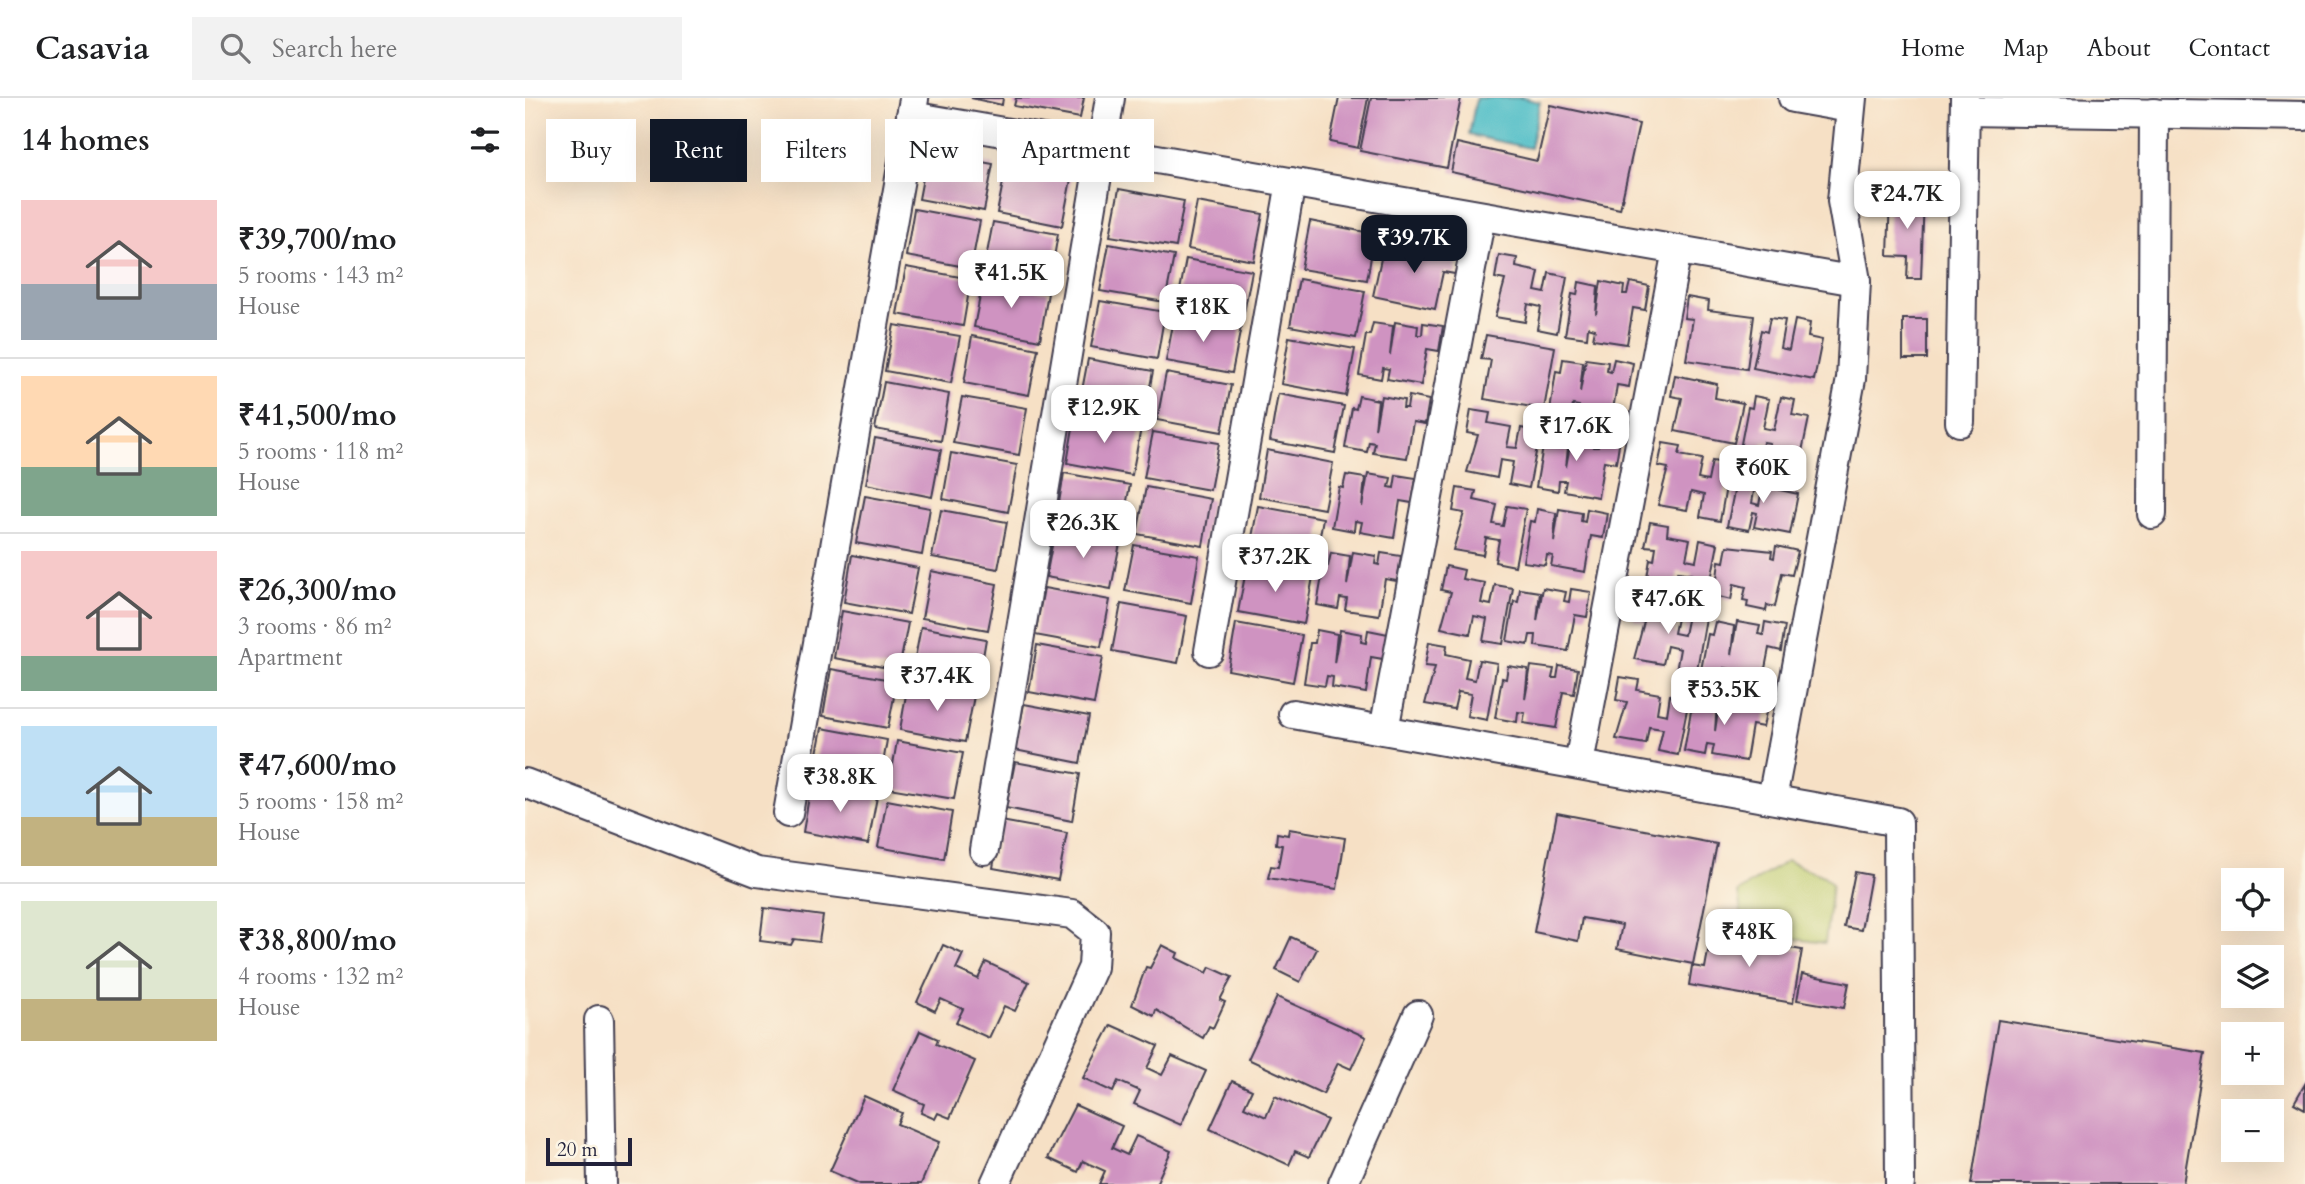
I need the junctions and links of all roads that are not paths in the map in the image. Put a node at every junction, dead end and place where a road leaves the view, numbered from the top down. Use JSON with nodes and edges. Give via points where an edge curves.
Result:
{"nodes":[{"id":1,"x":1110,"y":98,"type":"edge"},
{"id":2,"x":1793,"y":98,"type":"edge"},
{"id":3,"x":1851,"y":103,"type":"edge"},
{"id":4,"x":1965,"y":104,"type":"edge"},
{"id":5,"x":2075,"y":105,"type":"edge"},
{"id":6,"x":913,"y":107,"type":"edge"},
{"id":7,"x":2154,"y":113,"type":"junction"},
{"id":8,"x":2305,"y":116,"type":"edge"},
{"id":9,"x":1106,"y":119,"type":"edge"},
{"id":10,"x":997,"y":126,"type":"edge"},
{"id":11,"x":1154,"y":158,"type":"edge"},
{"id":12,"x":1095,"y":182,"type":"edge"},
{"id":13,"x":1291,"y":182,"type":"junction"},
{"id":14,"x":1481,"y":216,"type":"junction"},
{"id":15,"x":1677,"y":250,"type":"junction"},
{"id":16,"x":1856,"y":281,"type":"junction"},
{"id":17,"x":1960,"y":422,"type":"dead end"},
{"id":18,"x":2152,"y":514,"type":"dead end"},
{"id":19,"x":1209,"y":650,"type":"dead end"},
{"id":20,"x":1293,"y":714,"type":"dead end"},
{"id":21,"x":1384,"y":730,"type":"junction"},
{"id":22,"x":1579,"y":763,"type":"junction"},
{"id":23,"x":525,"y":783,"type":"edge"},
{"id":24,"x":1772,"y":799,"type":"junction"},
{"id":25,"x":788,"y":813,"type":"dead end"},
{"id":26,"x":983,"y":850,"type":"dead end"},
{"id":27,"x":1418,"y":1015,"type":"dead end"},
{"id":28,"x":599,"y":1020,"type":"dead end"},
{"id":29,"x":602,"y":1184,"type":"edge"},
{"id":30,"x":995,"y":1184,"type":"edge"},
{"id":31,"x":1343,"y":1184,"type":"edge"},
{"id":32,"x":1900,"y":1184,"type":"edge"}],
"edges":[{"from":1,"to":9,"type":"street"},
{"from":2,"to":3,"type":"street"},
{"from":3,"to":16,"type":"street","via":[[1842,201]]},
{"from":4,"to":5,"type":"street"},
{"from":4,"to":17,"type":"street"},
{"from":5,"to":7,"type":"street"},
{"from":6,"to":10,"type":"street"},
{"from":6,"to":25,"type":"street"},
{"from":7,"to":8,"type":"street"},
{"from":7,"to":18,"type":"street"},
{"from":11,"to":13,"type":"street"},
{"from":12,"to":26,"type":"street"},
{"from":13,"to":14,"type":"street"},
{"from":13,"to":19,"type":"street"},
{"from":14,"to":15,"type":"street"},
{"from":14,"to":21,"type":"street"},
{"from":15,"to":16,"type":"street"},
{"from":15,"to":22,"type":"street"},
{"from":16,"to":24,"type":"street","via":[[1851,379]]},
{"from":20,"to":21,"type":"street"},
{"from":21,"to":22,"type":"street"},
{"from":22,"to":24,"type":"street"},
{"from":23,"to":30,"type":"street","via":[[758,872],[1072,914],[1095,932],[1093,967]]},
{"from":24,"to":32,"type":"street","via":[[1898,822]]},
{"from":27,"to":31,"type":"street"},
{"from":28,"to":29,"type":"street"}]}
